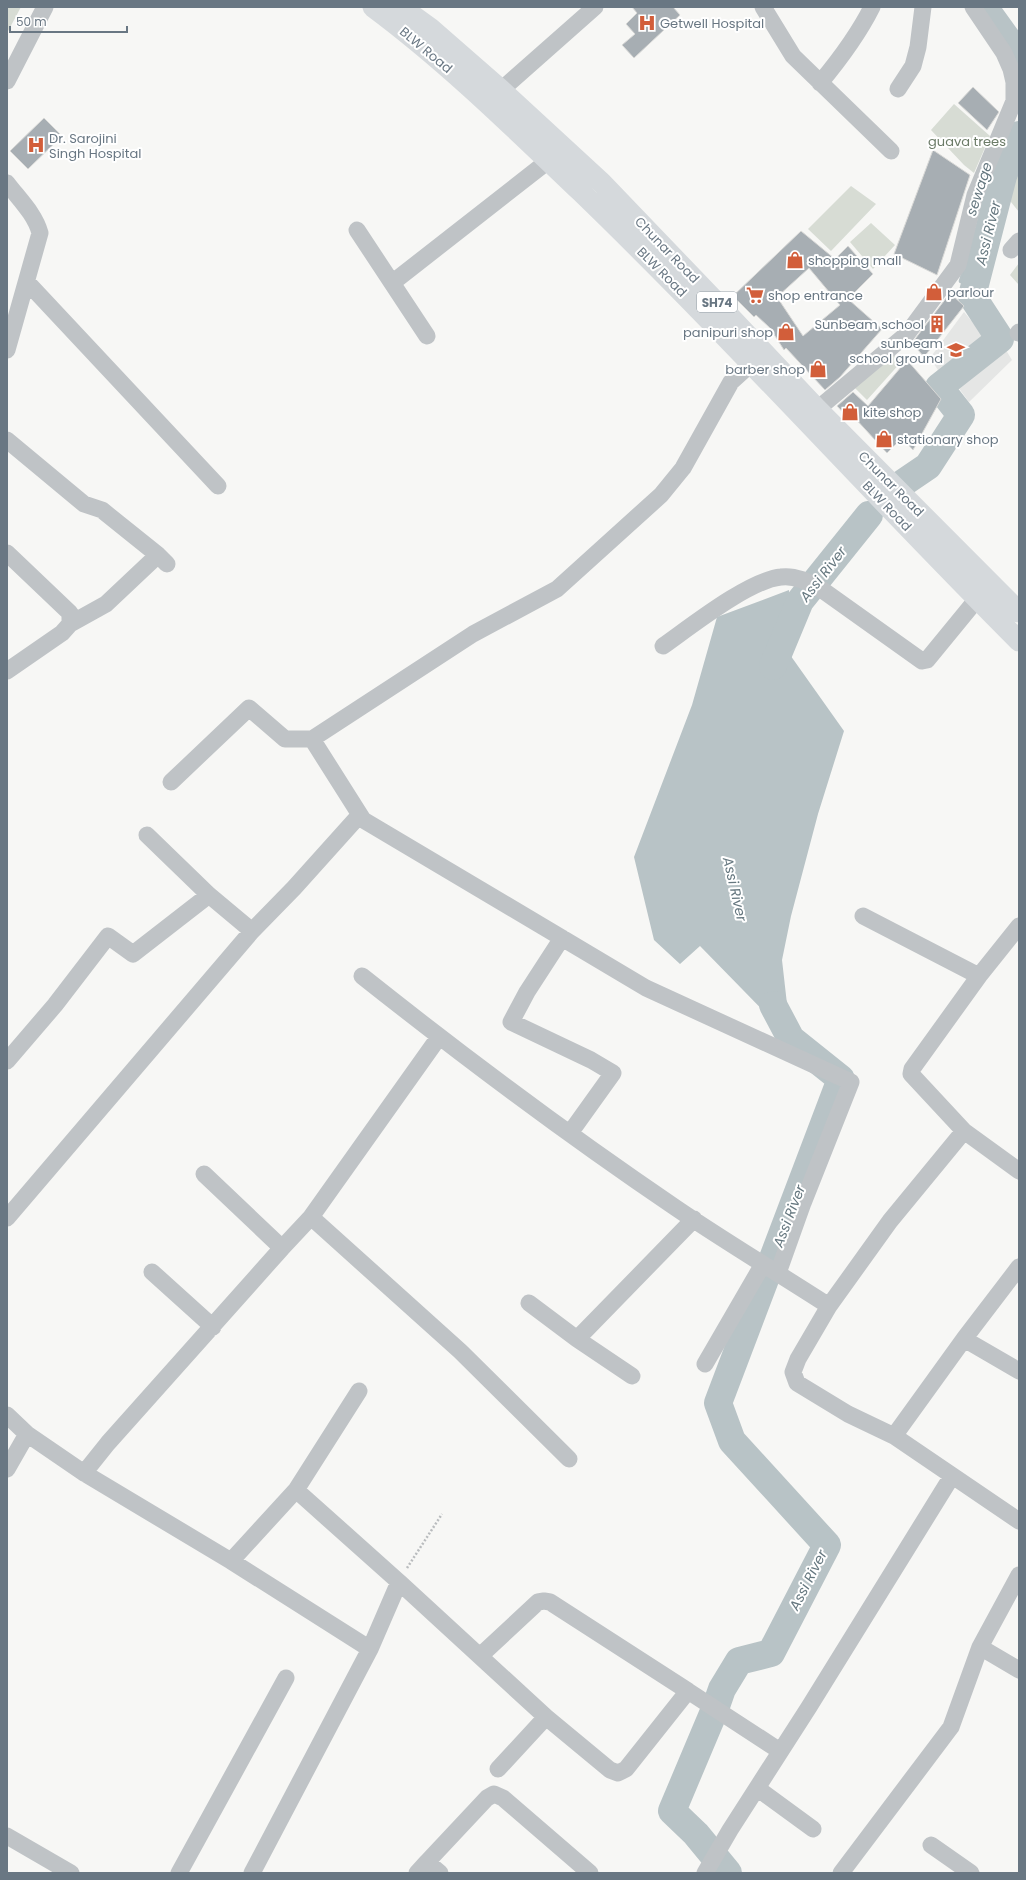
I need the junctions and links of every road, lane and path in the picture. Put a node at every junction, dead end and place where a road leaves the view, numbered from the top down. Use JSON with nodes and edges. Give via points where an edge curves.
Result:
{"nodes":[{"id":1,"x":45,"y":7,"type":"edge"},
{"id":2,"x":372,"y":7,"type":"edge"},
{"id":3,"x":401,"y":7,"type":"edge"},
{"id":4,"x":595,"y":7,"type":"edge"},
{"id":5,"x":762,"y":7,"type":"edge"},
{"id":6,"x":872,"y":7,"type":"edge"},
{"id":7,"x":923,"y":7,"type":"edge"},
{"id":8,"x":973,"y":7,"type":"edge"},
{"id":9,"x":1017,"y":80,"type":"edge"},
{"id":10,"x":7,"y":81,"type":"edge"},
{"id":11,"x":820,"y":83,"type":"junction"},
{"id":12,"x":898,"y":89,"type":"dead end"},
{"id":13,"x":494,"y":96,"type":"junction"},
{"id":14,"x":891,"y":152,"type":"dead end"},
{"id":15,"x":548,"y":161,"type":"junction"},
{"id":16,"x":7,"y":183,"type":"edge"},
{"id":17,"x":357,"y":230,"type":"dead end"},
{"id":18,"x":640,"y":236,"type":"junction"},
{"id":19,"x":27,"y":282,"type":"junction"},
{"id":20,"x":392,"y":283,"type":"junction"},
{"id":21,"x":426,"y":336,"type":"dead end"},
{"id":22,"x":7,"y":350,"type":"edge"},
{"id":23,"x":752,"y":363,"type":"junction"},
{"id":24,"x":810,"y":415,"type":"junction"},
{"id":25,"x":7,"y":440,"type":"edge"},
{"id":26,"x":218,"y":486,"type":"dead end"},
{"id":27,"x":901,"y":507,"type":"junction"},
{"id":28,"x":7,"y":553,"type":"edge"},
{"id":29,"x":977,"y":599,"type":"junction"},
{"id":30,"x":1019,"y":612,"type":"edge"},
{"id":31,"x":70,"y":624,"type":"junction"},
{"id":32,"x":1019,"y":641,"type":"edge"},
{"id":33,"x":663,"y":646,"type":"dead end"},
{"id":34,"x":7,"y":671,"type":"edge"},
{"id":35,"x":312,"y":739,"type":"junction"},
{"id":36,"x":170,"y":782,"type":"dead end"},
{"id":37,"x":362,"y":818,"type":"junction"},
{"id":38,"x":147,"y":835,"type":"dead end"},
{"id":39,"x":209,"y":895,"type":"junction"},
{"id":40,"x":862,"y":916,"type":"dead end"},
{"id":41,"x":1019,"y":926,"type":"edge"},
{"id":42,"x":252,"y":931,"type":"junction"},
{"id":43,"x":562,"y":938,"type":"junction"},
{"id":44,"x":362,"y":976,"type":"dead end"},
{"id":45,"x":979,"y":976,"type":"junction"},
{"id":46,"x":439,"y":1037,"type":"junction"},
{"id":47,"x":7,"y":1061,"type":"edge"},
{"id":48,"x":964,"y":1131,"type":"junction"},
{"id":49,"x":570,"y":1134,"type":"junction"},
{"id":50,"x":1019,"y":1171,"type":"edge"},
{"id":51,"x":204,"y":1174,"type":"dead end"},
{"id":52,"x":311,"y":1217,"type":"junction"},
{"id":53,"x":7,"y":1218,"type":"edge"},
{"id":54,"x":694,"y":1219,"type":"junction"},
{"id":55,"x":282,"y":1248,"type":"junction"},
{"id":56,"x":764,"y":1264,"type":"junction"},
{"id":57,"x":1019,"y":1267,"type":"edge"},
{"id":58,"x":152,"y":1272,"type":"dead end"},
{"id":59,"x":778,"y":1273,"type":"junction"},
{"id":60,"x":529,"y":1303,"type":"dead end"},
{"id":61,"x":829,"y":1306,"type":"junction"},
{"id":62,"x":213,"y":1327,"type":"junction"},
{"id":63,"x":577,"y":1339,"type":"junction"},
{"id":64,"x":964,"y":1339,"type":"junction"},
{"id":65,"x":704,"y":1364,"type":"dead end"},
{"id":66,"x":1019,"y":1371,"type":"edge"},
{"id":67,"x":632,"y":1376,"type":"dead end"},
{"id":68,"x":359,"y":1391,"type":"dead end"},
{"id":69,"x":7,"y":1415,"type":"edge"},
{"id":70,"x":27,"y":1434,"type":"junction"},
{"id":71,"x":894,"y":1436,"type":"junction"},
{"id":72,"x":569,"y":1459,"type":"dead end"},
{"id":73,"x":7,"y":1469,"type":"edge"},
{"id":74,"x":84,"y":1473,"type":"junction"},
{"id":75,"x":952,"y":1476,"type":"junction"},
{"id":76,"x":296,"y":1490,"type":"junction"},
{"id":77,"x":442,"y":1514,"type":"dead end"},
{"id":78,"x":1019,"y":1521,"type":"edge"},
{"id":79,"x":231,"y":1561,"type":"junction"},
{"id":80,"x":1019,"y":1575,"type":"edge"},
{"id":81,"x":398,"y":1582,"type":"junction"},
{"id":82,"x":980,"y":1647,"type":"junction"},
{"id":83,"x":370,"y":1649,"type":"junction"},
{"id":84,"x":481,"y":1656,"type":"junction"},
{"id":85,"x":1019,"y":1670,"type":"edge"},
{"id":86,"x":286,"y":1678,"type":"dead end"},
{"id":87,"x":688,"y":1691,"type":"junction"},
{"id":88,"x":546,"y":1716,"type":"junction"},
{"id":89,"x":780,"y":1751,"type":"junction"},
{"id":90,"x":498,"y":1769,"type":"dead end"},
{"id":91,"x":757,"y":1788,"type":"junction"},
{"id":92,"x":813,"y":1829,"type":"dead end"},
{"id":93,"x":7,"y":1836,"type":"edge"},
{"id":94,"x":931,"y":1845,"type":"dead end"},
{"id":95,"x":422,"y":1867,"type":"edge"},
{"id":96,"x":71,"y":1873,"type":"edge"},
{"id":97,"x":179,"y":1873,"type":"edge"},
{"id":98,"x":252,"y":1873,"type":"edge"},
{"id":99,"x":440,"y":1873,"type":"edge"},
{"id":100,"x":590,"y":1873,"type":"edge"},
{"id":101,"x":705,"y":1873,"type":"edge"},
{"id":102,"x":841,"y":1873,"type":"edge"},
{"id":103,"x":971,"y":1873,"type":"edge"}],
"edges":[{"from":1,"to":10,"type":"street"},
{"from":2,"to":13,"type":"main road","name":"BLW Road","number":"SH74"},
{"from":3,"to":13,"type":"main road","name":"Chunar Road","number":"SH74","via":[[430,28]]},
{"from":4,"to":13,"type":"street"},
{"from":5,"to":11,"type":"street","via":[[793,56]]},
{"from":6,"to":11,"type":"street","via":[[843,56]]},
{"from":7,"to":12,"type":"street","via":[[913,66]]},
{"from":8,"to":9,"type":"street","via":[[1004,53]]},
{"from":9,"to":24,"type":"street","via":[[1014,101],[975,195],[958,265],[907,334]]},
{"from":11,"to":14,"type":"street"},
{"from":13,"to":15,"type":"main road","name":"BLW Road","number":"SH74"},
{"from":13,"to":18,"type":"main road","name":"Chunar Road","number":"SH74","via":[[602,183]]},
{"from":15,"to":18,"type":"main road","name":"BLW Road","number":"SH74"},
{"from":15,"to":20,"type":"street"},
{"from":16,"to":19,"type":"street","via":[[32,215],[40,233]]},
{"from":17,"to":20,"type":"street"},
{"from":18,"to":23,"type":"main road","name":"BLW Road","number":"SH74"},
{"from":18,"to":24,"type":"main road","name":"Chunar Road","number":"SH74"},
{"from":19,"to":22,"type":"street"},
{"from":19,"to":26,"type":"street"},
{"from":20,"to":21,"type":"street"},
{"from":23,"to":24,"type":"main road","name":"BLW Road","number":"SH74"},
{"from":23,"to":35,"type":"street","via":[[731,382],[683,468],[661,495],[557,589],[473,634]]},
{"from":24,"to":27,"type":"main road","name":"BLW Road","number":"SH74"},
{"from":25,"to":31,"type":"street","via":[[84,504],[102,510],[162,559],[106,604]]},
{"from":27,"to":29,"type":"main road","name":"BLW Road","number":"SH74"},
{"from":27,"to":30,"type":"main road","name":"Chunar Road","number":"SH74"},
{"from":28,"to":31,"type":"street","via":[[70,613]]},
{"from":29,"to":32,"type":"main road","name":"BLW Road","number":"SH74"},
{"from":29,"to":33,"type":"street","via":[[930,658],[922,661],[815,586],[782,576],[728,601]]},
{"from":31,"to":34,"type":"street","via":[[62,633]]},
{"from":35,"to":36,"type":"street","via":[[285,739],[249,708]]},
{"from":35,"to":37,"type":"street"},
{"from":37,"to":42,"type":"street","via":[[356,819]]},
{"from":37,"to":43,"type":"street"},
{"from":38,"to":39,"type":"street"},
{"from":39,"to":42,"type":"street"},
{"from":39,"to":47,"type":"street","via":[[133,954],[108,936],[55,1006]]},
{"from":40,"to":45,"type":"street"},
{"from":41,"to":45,"type":"street"},
{"from":42,"to":53,"type":"street"},
{"from":43,"to":49,"type":"street","via":[[511,1022],[613,1073]]},
{"from":43,"to":59,"type":"street","via":[[646,988],[851,1082]]},
{"from":44,"to":46,"type":"street"},
{"from":45,"to":48,"type":"street","via":[[912,1069],[911,1074]]},
{"from":46,"to":49,"type":"street"},
{"from":46,"to":52,"type":"street"},
{"from":48,"to":50,"type":"street"},
{"from":48,"to":61,"type":"street","via":[[890,1221]]},
{"from":49,"to":54,"type":"street"},
{"from":51,"to":55,"type":"street"},
{"from":52,"to":55,"type":"street"},
{"from":52,"to":72,"type":"street","via":[[460,1351]]},
{"from":54,"to":56,"type":"street"},
{"from":54,"to":63,"type":"street"},
{"from":55,"to":62,"type":"street"},
{"from":56,"to":59,"type":"street"},
{"from":56,"to":65,"type":"street"},
{"from":57,"to":64,"type":"street"},
{"from":58,"to":62,"type":"street"},
{"from":59,"to":61,"type":"street"},
{"from":60,"to":63,"type":"street"},
{"from":61,"to":71,"type":"street","via":[[798,1359],[793,1372],[797,1383],[848,1414]]},
{"from":62,"to":74,"type":"street","via":[[113,1437]]},
{"from":63,"to":67,"type":"street"},
{"from":64,"to":66,"type":"street"},
{"from":64,"to":71,"type":"street"},
{"from":68,"to":76,"type":"street"},
{"from":69,"to":70,"type":"street"},
{"from":70,"to":73,"type":"street"},
{"from":70,"to":74,"type":"street"},
{"from":71,"to":75,"type":"street"},
{"from":74,"to":79,"type":"street"},
{"from":75,"to":78,"type":"street"},
{"from":75,"to":89,"type":"street"},
{"from":76,"to":79,"type":"street"},
{"from":76,"to":81,"type":"street"},
{"from":77,"to":81,"type":"path"},
{"from":79,"to":83,"type":"street"},
{"from":80,"to":82,"type":"street"},
{"from":81,"to":83,"type":"street"},
{"from":81,"to":84,"type":"street"},
{"from":82,"to":85,"type":"street"},
{"from":82,"to":102,"type":"street","via":[[951,1727]]},
{"from":83,"to":98,"type":"street"},
{"from":84,"to":87,"type":"street","via":[[538,1602],[550,1602]]},
{"from":84,"to":88,"type":"street"},
{"from":86,"to":97,"type":"street"},
{"from":87,"to":88,"type":"street","via":[[626,1769],[618,1773],[610,1770]]},
{"from":87,"to":89,"type":"street"},
{"from":88,"to":90,"type":"street"},
{"from":89,"to":91,"type":"street"},
{"from":91,"to":92,"type":"street"},
{"from":91,"to":101,"type":"street"},
{"from":93,"to":96,"type":"street"},
{"from":94,"to":103,"type":"street"},
{"from":95,"to":99,"type":"street"},
{"from":95,"to":100,"type":"street","via":[[486,1798],[494,1794],[503,1798]]}]}
